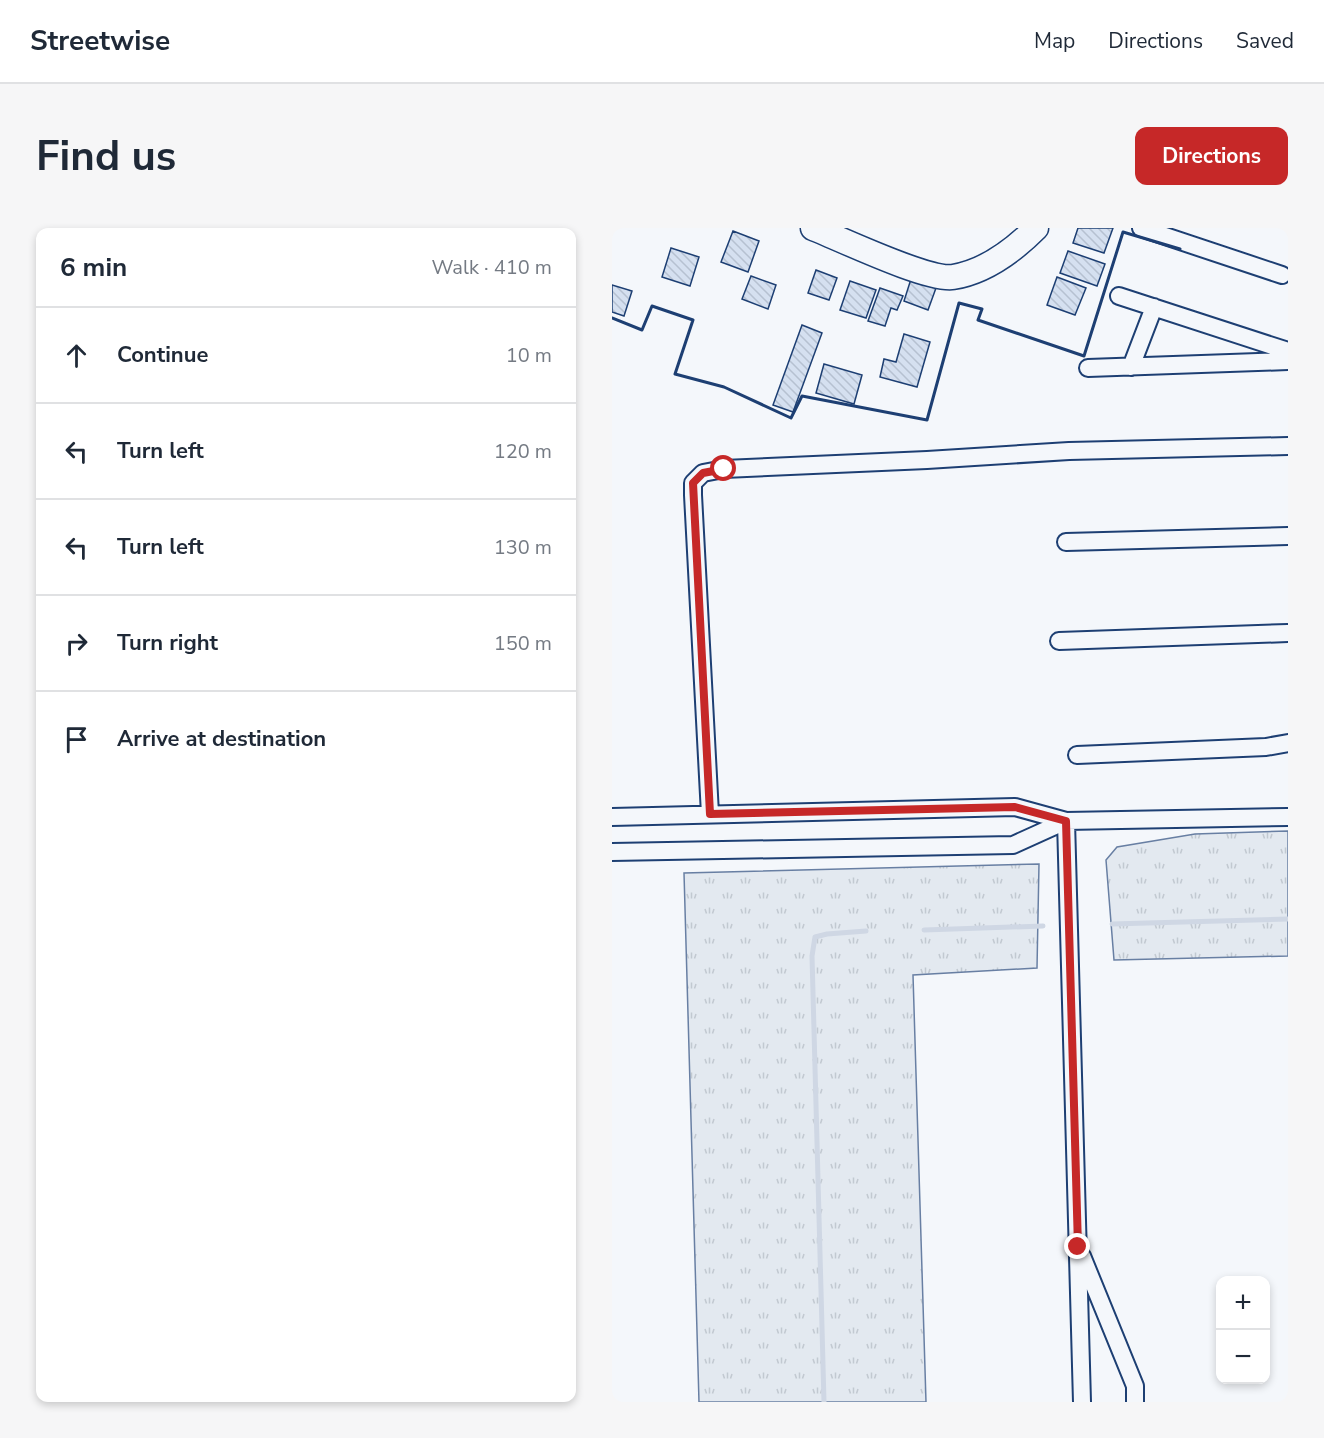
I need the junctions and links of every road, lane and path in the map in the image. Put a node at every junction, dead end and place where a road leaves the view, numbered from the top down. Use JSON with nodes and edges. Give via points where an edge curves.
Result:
{"nodes":[{"id":1,"x":813,"y":228,"type":"edge"},
{"id":2,"x":1036,"y":228,"type":"edge"},
{"id":3,"x":1141,"y":228,"type":"edge"},
{"id":4,"x":1282,"y":275,"type":"dead end"},
{"id":5,"x":1119,"y":296,"type":"dead end"},
{"id":6,"x":1154,"y":307,"type":"junction"},
{"id":7,"x":1288,"y":351,"type":"edge"},
{"id":8,"x":1288,"y":361,"type":"edge"},
{"id":9,"x":1131,"y":367,"type":"junction"},
{"id":10,"x":1088,"y":368,"type":"dead end"},
{"id":11,"x":1288,"y":446,"type":"edge"},
{"id":12,"x":1288,"y":536,"type":"edge"},
{"id":13,"x":1066,"y":542,"type":"dead end"},
{"id":14,"x":1288,"y":633,"type":"edge"},
{"id":15,"x":1059,"y":641,"type":"dead end"},
{"id":16,"x":1288,"y":743,"type":"edge"},
{"id":17,"x":1077,"y":755,"type":"dead end"},
{"id":18,"x":710,"y":814,"type":"junction"},
{"id":19,"x":612,"y":817,"type":"edge"},
{"id":20,"x":1288,"y":817,"type":"edge"},
{"id":21,"x":1066,"y":821,"type":"junction"},
{"id":22,"x":612,"y":852,"type":"edge"},
{"id":23,"x":1078,"y":1247,"type":"junction"},
{"id":24,"x":1082,"y":1402,"type":"edge"},
{"id":25,"x":1135,"y":1402,"type":"edge"}],
"edges":[{"from":1,"to":2,"type":"street","via":[[921,272],[951,277],[985,267]]},
{"from":3,"to":4,"type":"street"},
{"from":5,"to":6,"type":"street"},
{"from":6,"to":7,"type":"street"},
{"from":6,"to":9,"type":"street"},
{"from":8,"to":9,"type":"street"},
{"from":9,"to":10,"type":"street"},
{"from":11,"to":18,"type":"street","via":[[1069,451],[703,473],[693,483],[693,495]]},
{"from":12,"to":13,"type":"street"},
{"from":14,"to":15,"type":"street"},
{"from":16,"to":17,"type":"street"},
{"from":18,"to":19,"type":"street"},
{"from":18,"to":21,"type":"street","via":[[1015,807]]},
{"from":20,"to":21,"type":"street"},
{"from":21,"to":22,"type":"street","via":[[1013,845]]},
{"from":21,"to":23,"type":"street"},
{"from":23,"to":24,"type":"street"},
{"from":23,"to":25,"type":"street","via":[[1135,1386]]}]}
